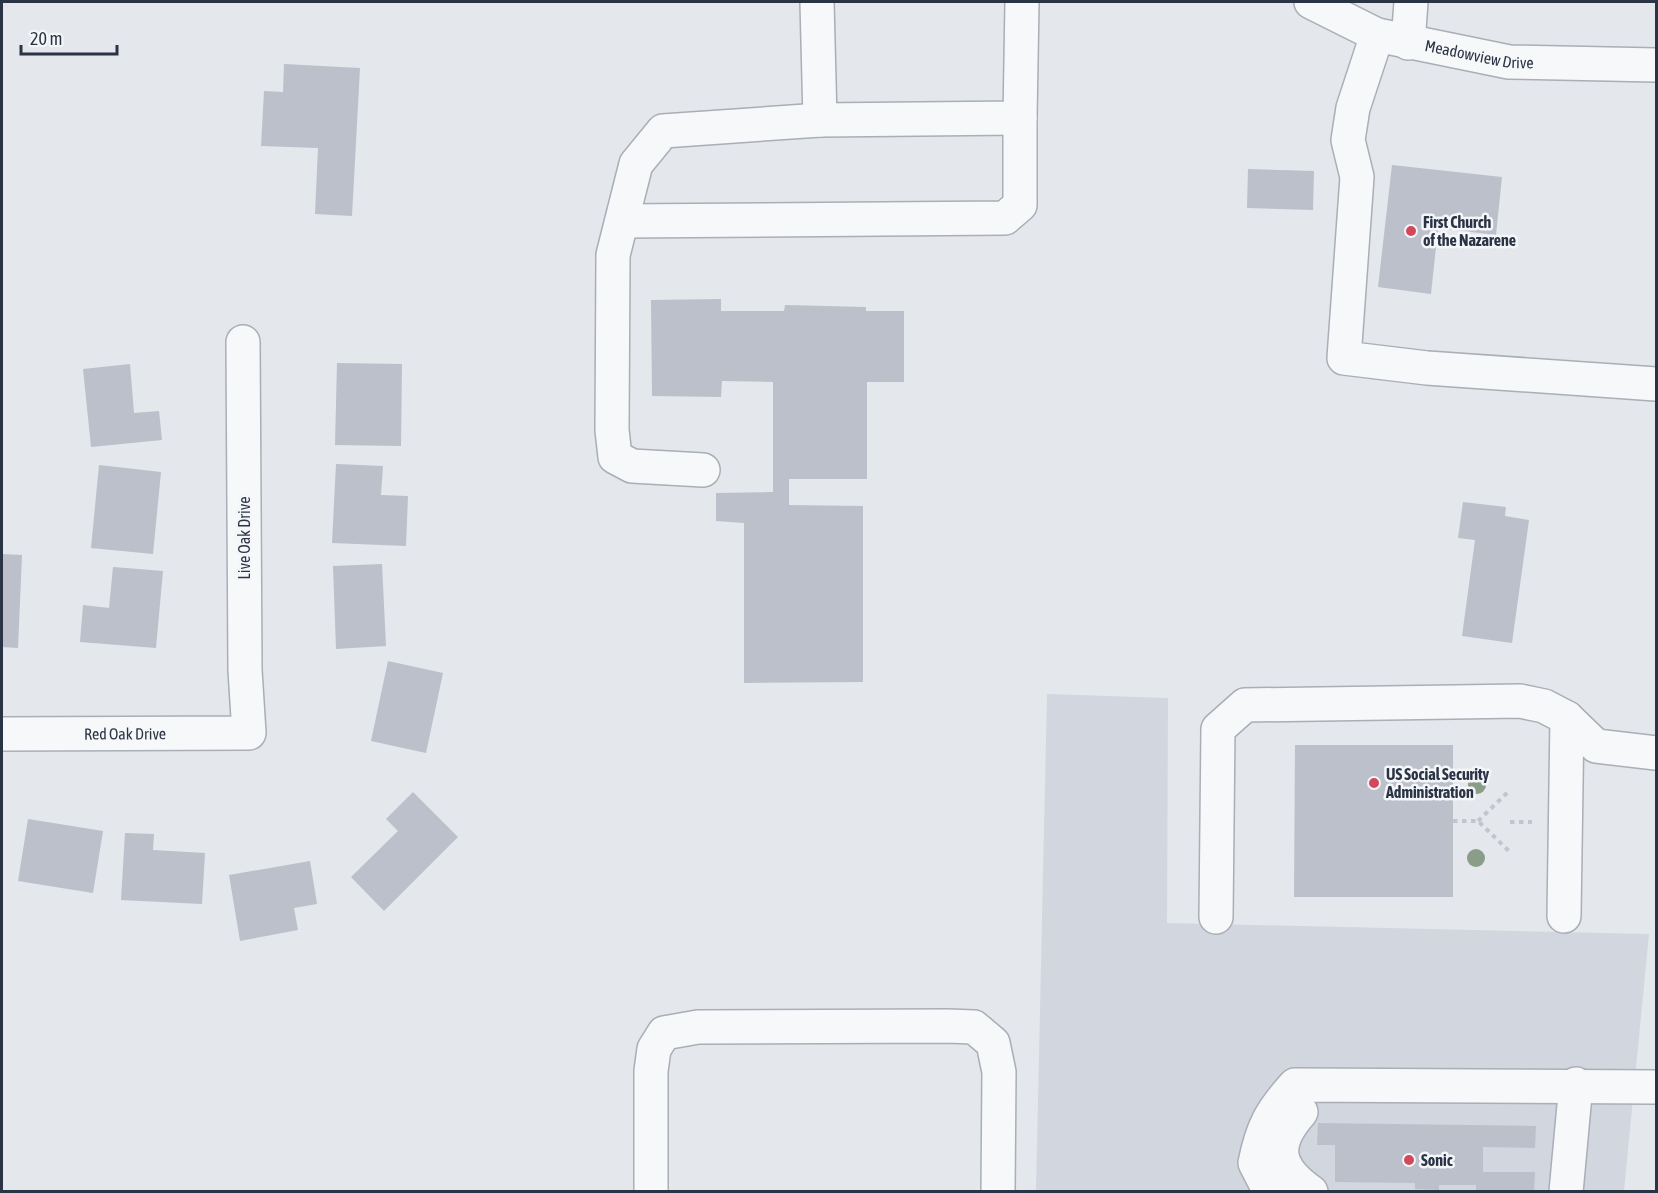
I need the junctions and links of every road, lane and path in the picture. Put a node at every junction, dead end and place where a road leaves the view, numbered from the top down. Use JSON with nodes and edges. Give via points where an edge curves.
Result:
{"nodes":[{"id":1,"x":817,"y":2,"type":"edge"},
{"id":2,"x":1022,"y":2,"type":"edge"},
{"id":3,"x":1311,"y":2,"type":"edge"},
{"id":4,"x":1411,"y":2,"type":"edge"},
{"id":5,"x":1392,"y":39,"type":"junction"},
{"id":6,"x":1656,"y":65,"type":"edge"},
{"id":7,"x":1020,"y":118,"type":"junction"},
{"id":8,"x":820,"y":120,"type":"junction"},
{"id":9,"x":622,"y":221,"type":"junction"},
{"id":10,"x":243,"y":342,"type":"dead end"},
{"id":11,"x":1656,"y":384,"type":"edge"},
{"id":12,"x":703,"y":470,"type":"dead end"},
{"id":13,"x":1567,"y":717,"type":"junction"},
{"id":14,"x":2,"y":734,"type":"edge"},
{"id":15,"x":249,"y":734,"type":"joint"},
{"id":16,"x":1656,"y":753,"type":"edge"},
{"id":17,"x":1510,"y":790,"type":"dead end"},
{"id":18,"x":1453,"y":821,"type":"dead end"},
{"id":19,"x":1478,"y":821,"type":"junction"},
{"id":20,"x":1510,"y":853,"type":"dead end"},
{"id":21,"x":1216,"y":916,"type":"dead end"},
{"id":22,"x":1564,"y":916,"type":"dead end"},
{"id":23,"x":1330,"y":1084,"type":"junction"},
{"id":24,"x":1576,"y":1084,"type":"junction"},
{"id":25,"x":1656,"y":1086,"type":"edge"},
{"id":26,"x":651,"y":1191,"type":"edge"},
{"id":27,"x":999,"y":1191,"type":"edge"},
{"id":28,"x":1270,"y":1191,"type":"edge"},
{"id":29,"x":1311,"y":1191,"type":"edge"},
{"id":30,"x":1566,"y":1191,"type":"edge"}],
"edges":[{"from":1,"to":8,"type":"street"},
{"from":2,"to":7,"type":"street"},
{"from":3,"to":5,"type":"street","name":"Meadowview Drive"},
{"from":4,"to":5,"type":"street"},
{"from":5,"to":6,"type":"street","name":"Meadowview Drive","via":[[1509,62]]},
{"from":5,"to":11,"type":"street","via":[[1353,108],[1348,140],[1357,177],[1344,358],[1427,368]]},
{"from":7,"to":8,"type":"street"},
{"from":7,"to":9,"type":"street","via":[[1020,205],[1005,218]]},
{"from":8,"to":9,"type":"street","via":[[663,131],[636,165]]},
{"from":9,"to":12,"type":"street","via":[[613,255],[615,456],[632,466]]},
{"from":10,"to":15,"type":"street","name":"Live Oak Drive","via":[[245,670]]},
{"from":13,"to":16,"type":"street","via":[[1596,746]]},
{"from":13,"to":21,"type":"street","via":[[1544,706],[1520,701],[1245,705],[1218,729]]},
{"from":13,"to":22,"type":"street"},
{"from":14,"to":15,"type":"street","name":"Red Oak Drive"},
{"from":17,"to":19,"type":"path"},
{"from":18,"to":19,"type":"path"},
{"from":19,"to":20,"type":"path"},
{"from":23,"to":24,"type":"street"},
{"from":23,"to":28,"type":"street","via":[[1295,1085],[1267,1121],[1255,1163]]},
{"from":23,"to":29,"type":"street","via":[[1286,1130],[1280,1148],[1286,1169]]},
{"from":24,"to":25,"type":"street"},
{"from":24,"to":30,"type":"street"},
{"from":26,"to":27,"type":"street","via":[[651,1071],[654,1049],[664,1033],[698,1027],[923,1026],[974,1027],[993,1043],[999,1072]]}]}
